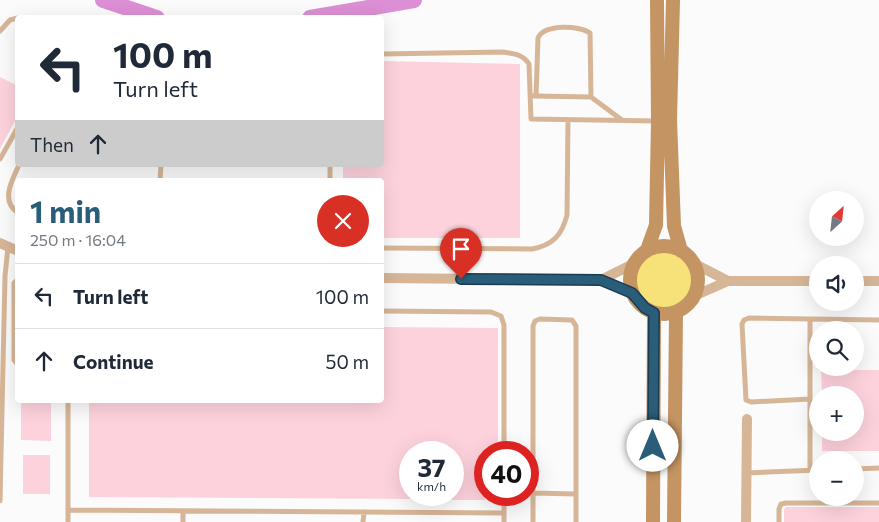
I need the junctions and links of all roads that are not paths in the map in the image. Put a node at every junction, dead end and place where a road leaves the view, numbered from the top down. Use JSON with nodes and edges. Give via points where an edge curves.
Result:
{"nodes":[{"id":1,"x":657,"y":0,"type":"edge"},
{"id":2,"x":673,"y":0,"type":"edge"},
{"id":3,"x":15,"y":19,"type":"edge"},
{"id":4,"x":0,"y":31,"type":"edge"},
{"id":5,"x":384,"y":54,"type":"edge"},
{"id":6,"x":530,"y":74,"type":"junction"},
{"id":7,"x":536,"y":74,"type":"junction"},
{"id":8,"x":533,"y":96,"type":"junction"},
{"id":9,"x":591,"y":97,"type":"junction"},
{"id":10,"x":568,"y":120,"type":"junction"},
{"id":11,"x":622,"y":120,"type":"junction"},
{"id":12,"x":664,"y":121,"type":"junction"},
{"id":13,"x":15,"y":132,"type":"edge"},
{"id":14,"x":0,"y":159,"type":"edge"},
{"id":15,"x":18,"y":167,"type":"edge"},
{"id":16,"x":15,"y":212,"type":"edge"},
{"id":17,"x":9,"y":247,"type":"edge"},
{"id":18,"x":384,"y":248,"type":"edge"},
{"id":19,"x":647,"y":250,"type":"junction"},
{"id":20,"x":681,"y":251,"type":"junction"},
{"id":21,"x":635,"y":262,"type":"junction"},
{"id":22,"x":693,"y":263,"type":"junction"},
{"id":23,"x":384,"y":278,"type":"edge"},
{"id":24,"x":601,"y":280,"type":"junction"},
{"id":25,"x":728,"y":281,"type":"junction"},
{"id":26,"x":809,"y":281,"type":"edge"},
{"id":27,"x":864,"y":281,"type":"edge"},
{"id":28,"x":879,"y":281,"type":"edge"},
{"id":29,"x":15,"y":282,"type":"edge"},
{"id":30,"x":632,"y":293,"type":"junction"},
{"id":31,"x":694,"y":296,"type":"junction"},
{"id":32,"x":384,"y":311,"type":"edge"},
{"id":33,"x":654,"y":313,"type":"junction"},
{"id":34,"x":676,"y":313,"type":"junction"},
{"id":35,"x":810,"y":319,"type":"junction"},
{"id":36,"x":879,"y":320,"type":"edge"},
{"id":37,"x":15,"y":361,"type":"edge"},
{"id":38,"x":810,"y":386,"type":"edge"},
{"id":39,"x":809,"y":399,"type":"edge"},
{"id":40,"x":68,"y":403,"type":"edge"},
{"id":41,"x":747,"y":419,"type":"dead end"},
{"id":42,"x":504,"y":441,"type":"edge"},
{"id":43,"x":533,"y":441,"type":"edge"},
{"id":44,"x":879,"y":468,"type":"edge"},
{"id":45,"x":864,"y":469,"type":"edge"},
{"id":46,"x":809,"y":470,"type":"edge"},
{"id":47,"x":747,"y":473,"type":"junction"},
{"id":48,"x":539,"y":493,"type":"edge"},
{"id":49,"x":576,"y":494,"type":"junction"},
{"id":50,"x":0,"y":501,"type":"edge"},
{"id":51,"x":879,"y":503,"type":"edge"},
{"id":52,"x":504,"y":506,"type":"edge"},
{"id":53,"x":533,"y":506,"type":"edge"},
{"id":54,"x":68,"y":510,"type":"junction"},
{"id":55,"x":183,"y":511,"type":"junction"},
{"id":56,"x":364,"y":512,"type":"junction"},
{"id":57,"x":504,"y":513,"type":"junction"},
{"id":58,"x":68,"y":522,"type":"edge"},
{"id":59,"x":182,"y":522,"type":"edge"},
{"id":60,"x":363,"y":522,"type":"edge"},
{"id":61,"x":504,"y":522,"type":"edge"},
{"id":62,"x":533,"y":522,"type":"edge"},
{"id":63,"x":576,"y":522,"type":"edge"},
{"id":64,"x":653,"y":522,"type":"edge"},
{"id":65,"x":674,"y":522,"type":"edge"},
{"id":66,"x":746,"y":522,"type":"edge"},
{"id":67,"x":779,"y":522,"type":"edge"}],
"edges":[{"from":1,"to":12,"type":"street"},
{"from":2,"to":12,"type":"street"},
{"from":3,"to":4,"type":"lane"},
{"from":5,"to":6,"type":"lane","via":[[510,53],[526,59]]},
{"from":6,"to":7,"type":"lane"},
{"from":6,"to":8,"type":"lane"},
{"from":7,"to":8,"type":"lane"},
{"from":7,"to":9,"type":"lane","via":[[540,33],[585,29],[590,33]]},
{"from":8,"to":9,"type":"lane"},
{"from":8,"to":10,"type":"lane","via":[[531,119]]},
{"from":9,"to":11,"type":"lane"},
{"from":10,"to":11,"type":"lane"},
{"from":10,"to":18,"type":"lane","via":[[567,215],[564,228],[556,239],[532,249]]},
{"from":11,"to":12,"type":"lane"},
{"from":12,"to":19,"type":"street","via":[[656,225]]},
{"from":12,"to":20,"type":"street","via":[[674,226]]},
{"from":13,"to":14,"type":"lane"},
{"from":15,"to":16,"type":"lane","via":[[8,188],[8,199]]},
{"from":17,"to":50,"type":"lane","via":[[5,271]]},
{"from":19,"to":20,"type":"street","via":[[664,246]]},
{"from":19,"to":21,"type":"street"},
{"from":20,"to":22,"type":"street"},
{"from":21,"to":24,"type":"street"},
{"from":21,"to":30,"type":"street","via":[[631,272]]},
{"from":22,"to":25,"type":"street"},
{"from":22,"to":31,"type":"street","via":[[698,274]]},
{"from":23,"to":24,"type":"street"},
{"from":24,"to":30,"type":"street"},
{"from":25,"to":26,"type":"street"},
{"from":25,"to":31,"type":"street"},
{"from":27,"to":28,"type":"street"},
{"from":29,"to":37,"type":"lane"},
{"from":30,"to":33,"type":"street"},
{"from":31,"to":34,"type":"street"},
{"from":32,"to":42,"type":"lane","via":[[491,312],[501,316],[504,325]]},
{"from":33,"to":34,"type":"street"},
{"from":33,"to":64,"type":"street"},
{"from":34,"to":65,"type":"street"},
{"from":35,"to":36,"type":"lane"},
{"from":35,"to":38,"type":"lane"},
{"from":35,"to":39,"type":"lane","via":[[749,318],[742,324],[746,400]]},
{"from":40,"to":54,"type":"lane"},
{"from":41,"to":47,"type":"street"},
{"from":43,"to":49,"type":"lane","via":[[533,326],[537,320],[572,320],[576,326]]},
{"from":44,"to":45,"type":"lane"},
{"from":46,"to":47,"type":"lane"},
{"from":47,"to":66,"type":"street"},
{"from":48,"to":49,"type":"lane"},
{"from":49,"to":63,"type":"lane"},
{"from":51,"to":67,"type":"lane","via":[[786,503],[779,508]]},
{"from":52,"to":57,"type":"lane"},
{"from":53,"to":62,"type":"lane"},
{"from":54,"to":55,"type":"lane"},
{"from":54,"to":58,"type":"lane"},
{"from":55,"to":56,"type":"lane"},
{"from":55,"to":59,"type":"lane"},
{"from":56,"to":57,"type":"lane"},
{"from":56,"to":60,"type":"lane"},
{"from":57,"to":61,"type":"lane"}]}
